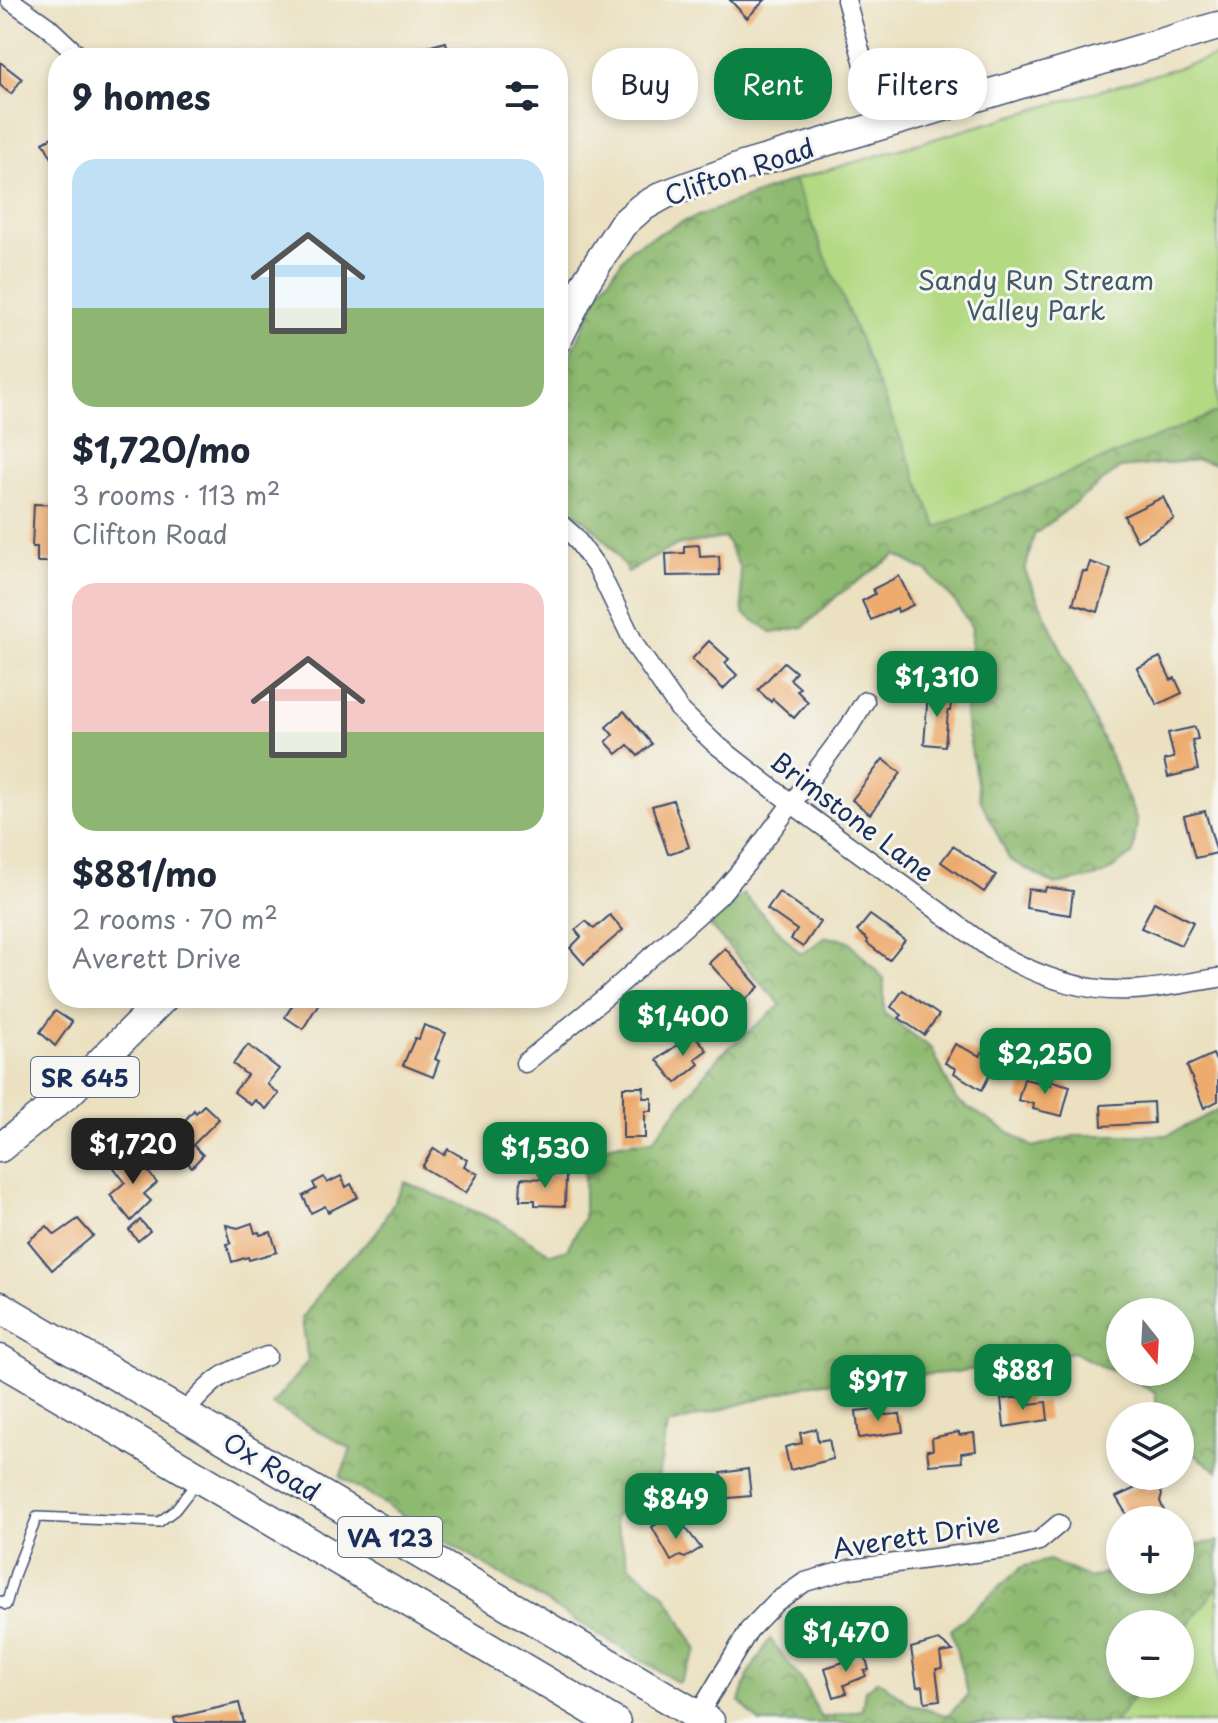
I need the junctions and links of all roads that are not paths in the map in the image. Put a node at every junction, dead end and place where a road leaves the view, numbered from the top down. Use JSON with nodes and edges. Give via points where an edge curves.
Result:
{"nodes":[{"id":1,"x":10,"y":0,"type":"edge"},
{"id":2,"x":846,"y":0,"type":"edge"},
{"id":3,"x":1218,"y":26,"type":"edge"},
{"id":4,"x":70,"y":48,"type":"edge"},
{"id":5,"x":881,"y":125,"type":"junction"},
{"id":6,"x":568,"y":320,"type":"edge"},
{"id":7,"x":568,"y":531,"type":"edge"},
{"id":8,"x":865,"y":701,"type":"dead end"},
{"id":9,"x":791,"y":803,"type":"junction"},
{"id":10,"x":1218,"y":978,"type":"edge"},
{"id":11,"x":154,"y":1008,"type":"edge"},
{"id":12,"x":525,"y":1063,"type":"dead end"},
{"id":13,"x":0,"y":1148,"type":"edge"},
{"id":14,"x":0,"y":1307,"type":"edge"},
{"id":15,"x":267,"y":1356,"type":"dead end"},
{"id":16,"x":0,"y":1360,"type":"edge"},
{"id":17,"x":184,"y":1413,"type":"junction"},
{"id":18,"x":201,"y":1478,"type":"junction"},
{"id":19,"x":1059,"y":1524,"type":"dead end"},
{"id":20,"x":0,"y":1601,"type":"edge"},
{"id":21,"x":700,"y":1721,"type":"edge"},
{"id":22,"x":615,"y":1723,"type":"edge"}],
"edges":[{"from":1,"to":4,"type":"street"},
{"from":2,"to":5,"type":"street"},
{"from":3,"to":5,"type":"main road","name":"Clifton Road"},
{"from":5,"to":6,"type":"main road","name":"Clifton Road","via":[[720,174],[641,208],[606,247]]},
{"from":7,"to":9,"type":"street","name":"Brimstone Lane","via":[[598,569],[636,647],[679,709]]},
{"from":8,"to":9,"type":"street"},
{"from":9,"to":10,"type":"street","name":"Brimstone Lane","via":[[1021,967],[1051,979],[1132,991]]},
{"from":9,"to":12,"type":"street","via":[[709,906]]},
{"from":11,"to":13,"type":"main road","number":"SR 645","via":[[69,1093]]},
{"from":14,"to":17,"type":"highway","name":"Ox Road","number":"VA 123"},
{"from":15,"to":17,"type":"street","via":[[211,1381]]},
{"from":16,"to":18,"type":"highway","name":"Ox Road","number":"VA 123"},
{"from":17,"to":21,"type":"highway","name":"Ox Road","number":"VA 123"},
{"from":18,"to":20,"type":"lane","via":[[159,1522],[37,1517],[6,1605]]},
{"from":18,"to":22,"type":"highway","name":"Ox Road","number":"VA 123"},
{"from":19,"to":21,"type":"street","name":"Averett Drive","via":[[1039,1541],[1012,1548],[850,1569],[805,1582],[749,1630]]}]}
